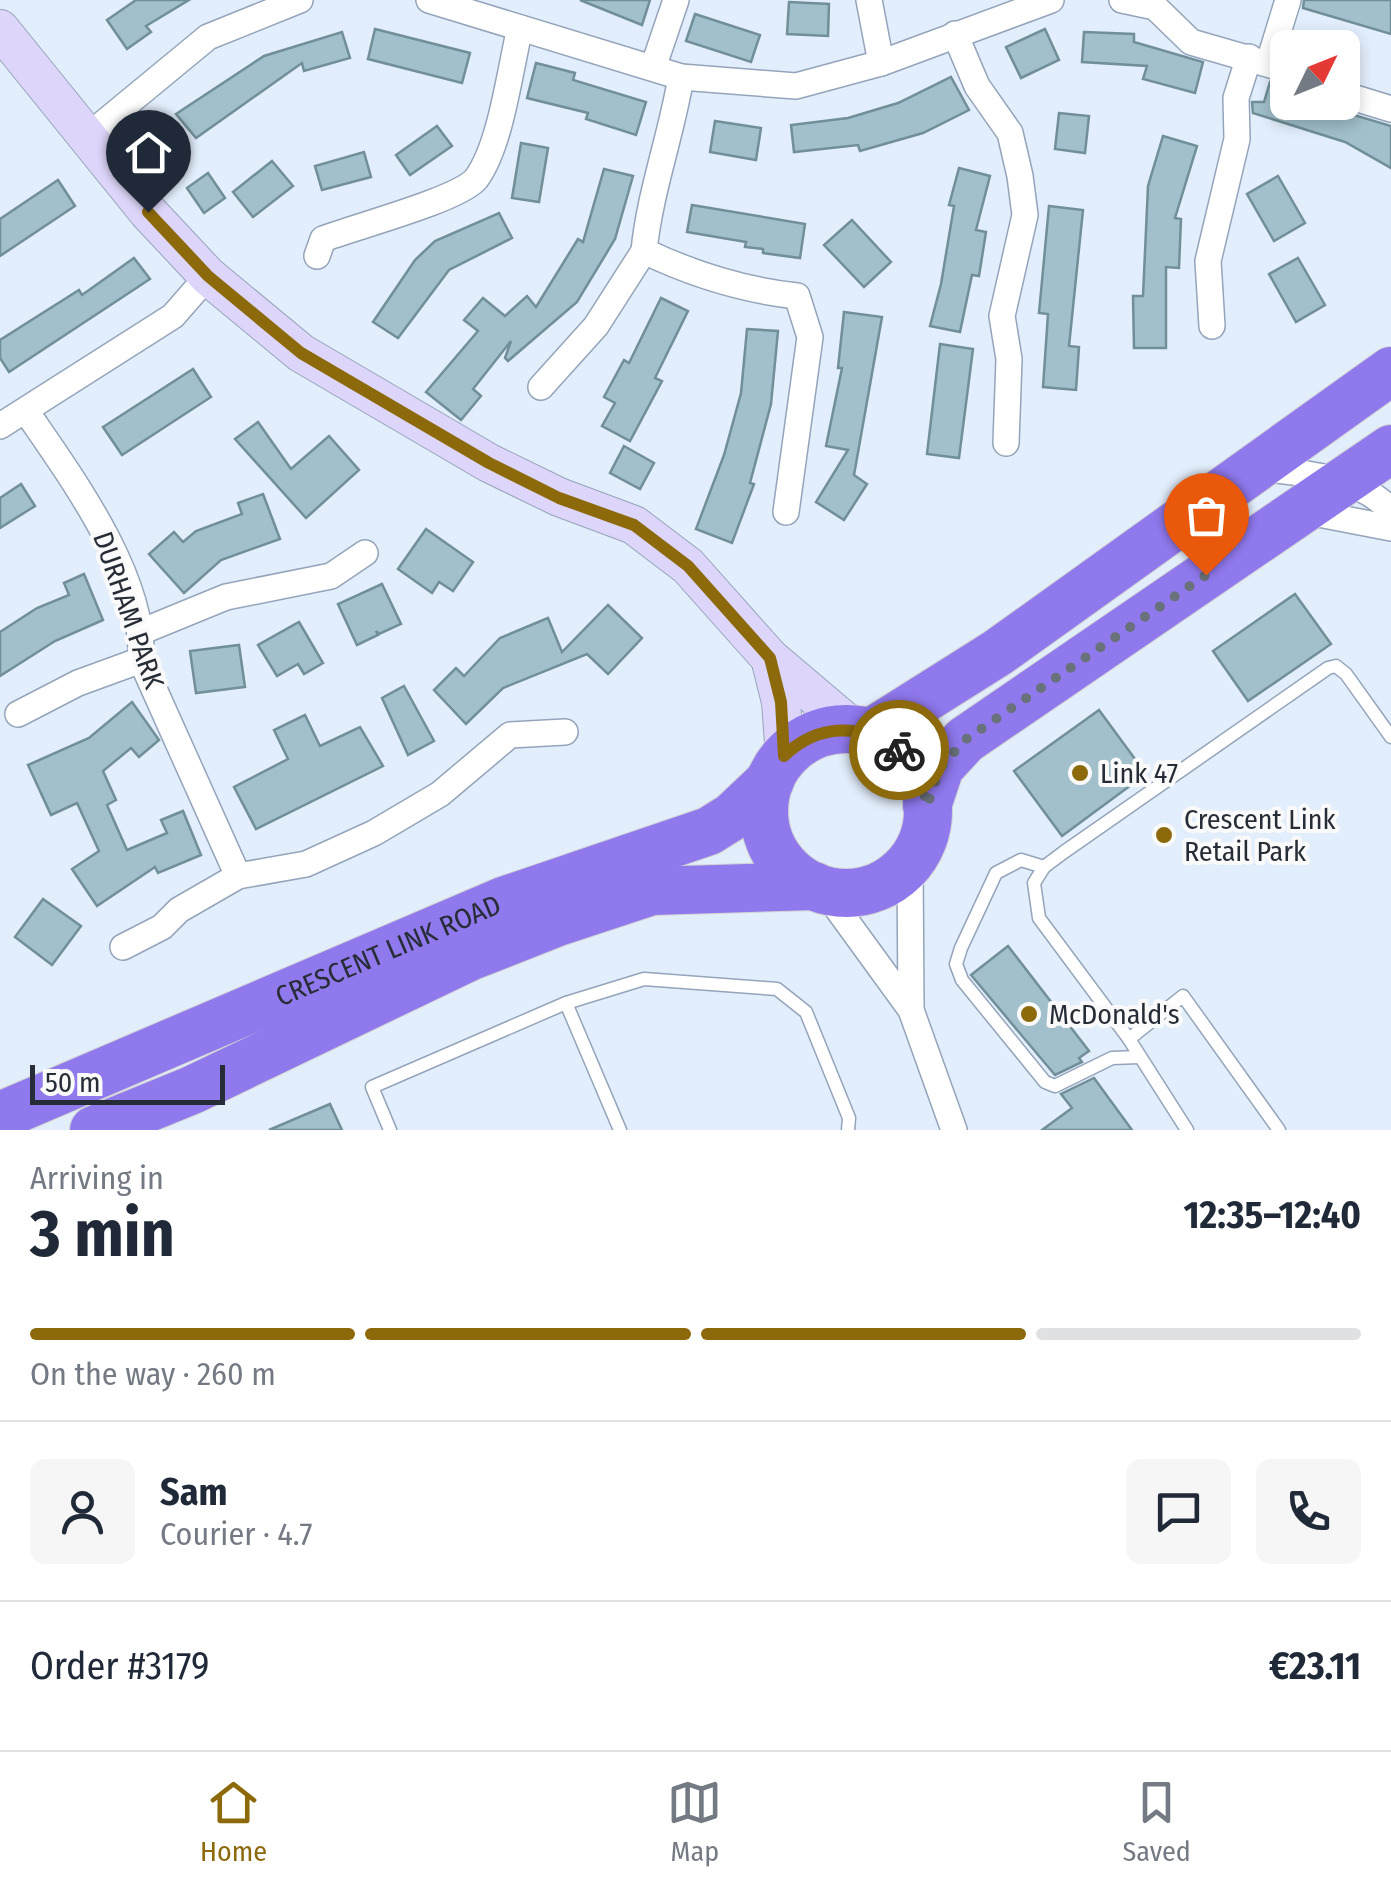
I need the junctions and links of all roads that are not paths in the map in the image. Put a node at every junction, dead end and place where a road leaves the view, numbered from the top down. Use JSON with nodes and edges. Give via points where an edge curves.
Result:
{"nodes":[{"id":1,"x":300,"y":0,"type":"edge"},
{"id":2,"x":429,"y":0,"type":"edge"},
{"id":3,"x":676,"y":0,"type":"edge"},
{"id":4,"x":869,"y":0,"type":"edge"},
{"id":5,"x":1051,"y":0,"type":"edge"},
{"id":6,"x":1122,"y":0,"type":"edge"},
{"id":7,"x":1288,"y":0,"type":"edge"},
{"id":8,"x":520,"y":28,"type":"junction"},
{"id":9,"x":0,"y":29,"type":"edge"},
{"id":10,"x":955,"y":34,"type":"junction"},
{"id":11,"x":881,"y":63,"type":"junction"},
{"id":12,"x":1269,"y":63,"type":"edge"},
{"id":13,"x":654,"y":65,"type":"junction"},
{"id":14,"x":681,"y":77,"type":"junction"},
{"id":15,"x":1360,"y":100,"type":"edge"},
{"id":16,"x":1391,"y":109,"type":"edge"},
{"id":17,"x":88,"y":136,"type":"junction"},
{"id":18,"x":644,"y":252,"type":"junction"},
{"id":19,"x":317,"y":256,"type":"dead end"},
{"id":20,"x":208,"y":276,"type":"junction"},
{"id":21,"x":1212,"y":326,"type":"dead end"},
{"id":22,"x":1391,"y":371,"type":"edge"},
{"id":23,"x":541,"y":386,"type":"dead end"},
{"id":24,"x":26,"y":411,"type":"junction"},
{"id":25,"x":0,"y":426,"type":"edge"},
{"id":26,"x":1006,"y":443,"type":"dead end"},
{"id":27,"x":1391,"y":449,"type":"edge"},
{"id":28,"x":1256,"y":468,"type":"junction"},
{"id":29,"x":1345,"y":482,"type":"junction"},
{"id":30,"x":1302,"y":511,"type":"junction"},
{"id":31,"x":1391,"y":511,"type":"edge"},
{"id":32,"x":786,"y":512,"type":"dead end"},
{"id":33,"x":1391,"y":528,"type":"edge"},
{"id":34,"x":364,"y":553,"type":"dead end"},
{"id":35,"x":142,"y":631,"type":"junction"},
{"id":36,"x":770,"y":658,"type":"junction"},
{"id":37,"x":141,"y":660,"type":"junction"},
{"id":38,"x":18,"y":714,"type":"dead end"},
{"id":39,"x":863,"y":731,"type":"junction"},
{"id":40,"x":565,"y":732,"type":"dead end"},
{"id":41,"x":1391,"y":737,"type":"edge"},
{"id":42,"x":777,"y":769,"type":"junction"},
{"id":43,"x":927,"y":806,"type":"junction"},
{"id":44,"x":910,"y":862,"type":"junction"},
{"id":45,"x":1044,"y":867,"type":"junction"},
{"id":46,"x":238,"y":876,"type":"junction"},
{"id":47,"x":818,"y":887,"type":"junction"},
{"id":48,"x":123,"y":947,"type":"dead end"},
{"id":49,"x":566,"y":1003,"type":"junction"},
{"id":50,"x":911,"y":1010,"type":"junction"},
{"id":51,"x":1129,"y":1039,"type":"junction"},
{"id":52,"x":1138,"y":1057,"type":"junction"},
{"id":53,"x":0,"y":1116,"type":"edge"},
{"id":54,"x":94,"y":1130,"type":"edge"},
{"id":55,"x":390,"y":1130,"type":"edge"},
{"id":56,"x":620,"y":1130,"type":"edge"},
{"id":57,"x":848,"y":1130,"type":"edge"},
{"id":58,"x":954,"y":1130,"type":"edge"},
{"id":59,"x":1187,"y":1130,"type":"edge"},
{"id":60,"x":1280,"y":1130,"type":"edge"}],
"edges":[{"from":1,"to":17,"type":"street","via":[[208,36]]},
{"from":2,"to":8,"type":"street"},
{"from":3,"to":13,"type":"street"},
{"from":4,"to":11,"type":"street"},
{"from":5,"to":10,"type":"street"},
{"from":6,"to":12,"type":"street","via":[[1155,7],[1191,42]]},
{"from":7,"to":12,"type":"street"},
{"from":8,"to":13,"type":"street"},
{"from":8,"to":19,"type":"street","via":[[494,135],[475,179],[451,195],[323,239]]},
{"from":9,"to":17,"type":"street"},
{"from":10,"to":11,"type":"street"},
{"from":10,"to":26,"type":"street","via":[[978,86],[1010,133],[1020,176],[1024,216],[1002,316],[1009,359]]},
{"from":11,"to":14,"type":"street","via":[[796,86]]},
{"from":12,"to":21,"type":"street","via":[[1236,98],[1238,140],[1208,262]]},
{"from":13,"to":14,"type":"street"},
{"from":14,"to":18,"type":"street","via":[[650,194]]},
{"from":15,"to":16,"type":"street"},
{"from":17,"to":20,"type":"street"},
{"from":18,"to":23,"type":"street","via":[[596,326]]},
{"from":18,"to":32,"type":"street","via":[[694,275],[797,296],[810,337]]},
{"from":20,"to":24,"type":"street","via":[[173,316]]},
{"from":20,"to":36,"type":"street","via":[[301,353],[404,416],[559,498],[634,525],[688,566]]},
{"from":22,"to":28,"type":"highway","name":"CRESCENT LINK ROAD"},
{"from":24,"to":25,"type":"street"},
{"from":24,"to":35,"type":"street","name":"DURHAM PARK","via":[[97,515]]},
{"from":27,"to":29,"type":"highway"},
{"from":28,"to":29,"type":"street"},
{"from":28,"to":39,"type":"highway","name":"CRESCENT LINK ROAD","via":[[973,669]]},
{"from":29,"to":30,"type":"highway"},
{"from":29,"to":31,"type":"street"},
{"from":30,"to":33,"type":"street"},
{"from":30,"to":43,"type":"highway","via":[[965,740],[940,768]]},
{"from":34,"to":35,"type":"street","via":[[331,576],[226,597]]},
{"from":35,"to":37,"type":"street","name":"DURHAM PARK"},
{"from":36,"to":39,"type":"street"},
{"from":36,"to":42,"type":"street","via":[[781,702]]},
{"from":37,"to":38,"type":"street"},
{"from":37,"to":46,"type":"street","name":"DURHAM PARK"},
{"from":39,"to":42,"type":"highway","name":"CRESCENT LINK ROAD","via":[[813,736]]},
{"from":39,"to":43,"type":"highway","via":[[911,761]]},
{"from":40,"to":46,"type":"street","via":[[510,735],[440,794],[374,833],[306,864]]},
{"from":41,"to":45,"type":"lane","via":[[1346,674],[1328,668]]},
{"from":42,"to":47,"type":"highway","via":[[764,821],[772,847],[790,870]]},
{"from":42,"to":53,"type":"highway","name":"CRESCENT LINK ROAD","via":[[733,816],[709,831],[504,901]]},
{"from":43,"to":44,"type":"highway","via":[[924,834]]},
{"from":44,"to":47,"type":"highway","name":"CRESCENT LINK ROAD","via":[[873,888]]},
{"from":44,"to":50,"type":"street"},
{"from":45,"to":51,"type":"lane","via":[[1034,884],[1039,918]]},
{"from":45,"to":52,"type":"lane","via":[[1021,860],[996,872],[956,964],[962,980],[1044,1082],[1055,1086],[1112,1058]]},
{"from":46,"to":48,"type":"street"},
{"from":47,"to":50,"type":"street"},
{"from":47,"to":54,"type":"highway","name":"CRESCENT LINK ROAD","via":[[652,891],[558,922]]},
{"from":49,"to":55,"type":"lane","via":[[372,1087]]},
{"from":49,"to":56,"type":"lane"},
{"from":49,"to":57,"type":"lane","via":[[644,980],[777,989],[806,1012]]},
{"from":50,"to":58,"type":"street"},
{"from":51,"to":52,"type":"lane"},
{"from":51,"to":60,"type":"lane","via":[[1183,996]]},
{"from":52,"to":59,"type":"lane"}]}
